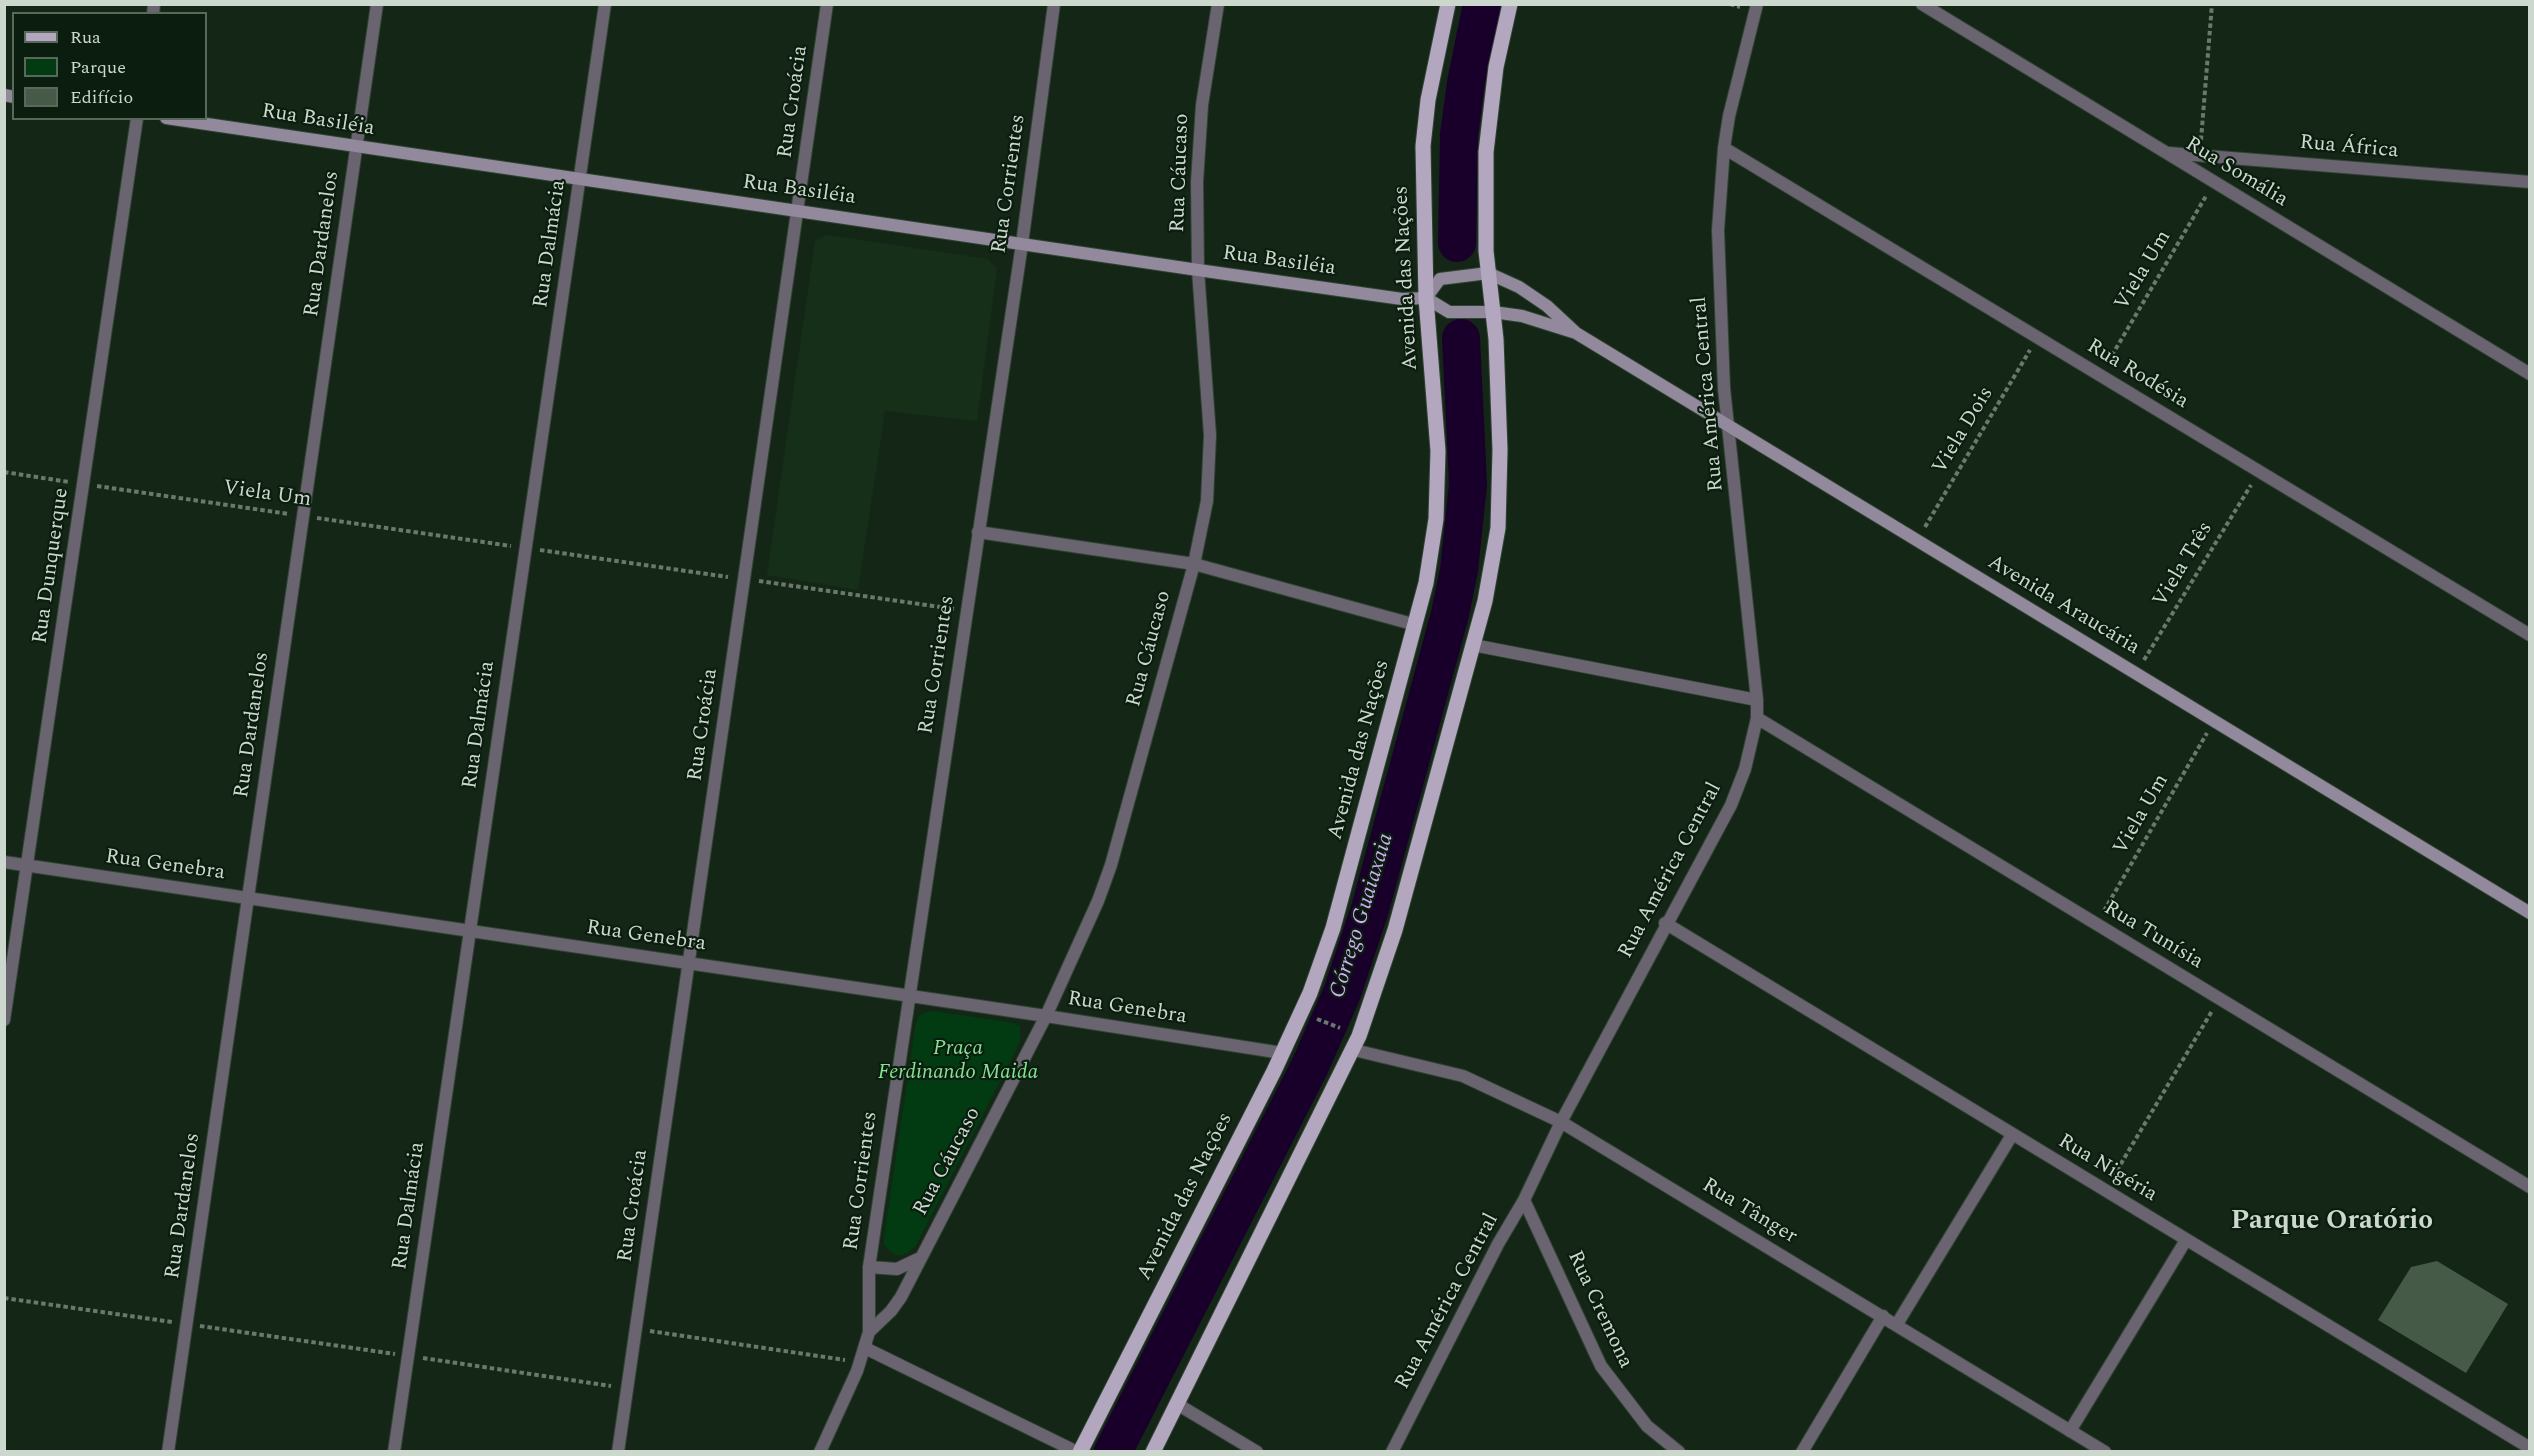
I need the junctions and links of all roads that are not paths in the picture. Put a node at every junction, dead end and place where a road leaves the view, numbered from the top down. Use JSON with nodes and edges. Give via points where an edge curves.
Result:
{"nodes":[{"id":1,"x":377,"y":4,"type":"edge"},
{"id":2,"x":605,"y":4,"type":"edge"},
{"id":3,"x":827,"y":4,"type":"edge"},
{"id":4,"x":1054,"y":4,"type":"edge"},
{"id":5,"x":1218,"y":4,"type":"edge"},
{"id":6,"x":1448,"y":4,"type":"edge"},
{"id":7,"x":1510,"y":4,"type":"edge"},
{"id":8,"x":1757,"y":4,"type":"edge"},
{"id":9,"x":1922,"y":4,"type":"edge"},
{"id":10,"x":137,"y":120,"type":"edge"},
{"id":11,"x":180,"y":120,"type":"edge"},
{"id":12,"x":356,"y":146,"type":"junction"},
{"id":13,"x":1724,"y":148,"type":"junction"},
{"id":14,"x":2165,"y":153,"type":"junction"},
{"id":15,"x":580,"y":179,"type":"junction"},
{"id":16,"x":2529,"y":182,"type":"edge"},
{"id":17,"x":799,"y":211,"type":"junction"},
{"id":18,"x":1022,"y":244,"type":"junction"},
{"id":19,"x":1198,"y":270,"type":"junction"},
{"id":20,"x":1488,"y":273,"type":"junction"},
{"id":21,"x":1426,"y":298,"type":"junction"},
{"id":22,"x":1493,"y":312,"type":"junction"},
{"id":23,"x":1576,"y":333,"type":"junction"},
{"id":24,"x":2529,"y":374,"type":"edge"},
{"id":25,"x":1731,"y":427,"type":"junction"},
{"id":26,"x":978,"y":532,"type":"junction"},
{"id":27,"x":1194,"y":564,"type":"junction"},
{"id":28,"x":1416,"y":625,"type":"junction"},
{"id":29,"x":2529,"y":635,"type":"edge"},
{"id":30,"x":1473,"y":645,"type":"junction"},
{"id":31,"x":1756,"y":700,"type":"junction"},
{"id":32,"x":1756,"y":718,"type":"junction"},
{"id":33,"x":4,"y":862,"type":"edge"},
{"id":34,"x":27,"y":865,"type":"junction"},
{"id":35,"x":248,"y":898,"type":"junction"},
{"id":36,"x":2529,"y":913,"type":"edge"},
{"id":37,"x":1665,"y":923,"type":"junction"},
{"id":38,"x":470,"y":931,"type":"junction"},
{"id":39,"x":689,"y":963,"type":"junction"},
{"id":40,"x":908,"y":996,"type":"junction"},
{"id":41,"x":1046,"y":1016,"type":"junction"},
{"id":42,"x":4,"y":1020,"type":"edge"},
{"id":43,"x":1354,"y":1050,"type":"junction"},
{"id":44,"x":1282,"y":1053,"type":"junction"},
{"id":45,"x":1561,"y":1122,"type":"junction"},
{"id":46,"x":2012,"y":1135,"type":"junction"},
{"id":47,"x":2529,"y":1187,"type":"edge"},
{"id":48,"x":1524,"y":1200,"type":"junction"},
{"id":49,"x":2186,"y":1240,"type":"junction"},
{"id":50,"x":919,"y":1258,"type":"junction"},
{"id":51,"x":869,"y":1268,"type":"junction"},
{"id":52,"x":1883,"y":1316,"type":"junction"},
{"id":53,"x":1896,"y":1324,"type":"junction"},
{"id":54,"x":869,"y":1332,"type":"junction"},
{"id":55,"x":865,"y":1348,"type":"junction"},
{"id":56,"x":1177,"y":1404,"type":"junction"},
{"id":57,"x":2070,"y":1431,"type":"junction"},
{"id":58,"x":2529,"y":1448,"type":"edge"},
{"id":59,"x":168,"y":1452,"type":"edge"},
{"id":60,"x":394,"y":1452,"type":"edge"},
{"id":61,"x":618,"y":1452,"type":"edge"},
{"id":62,"x":820,"y":1452,"type":"edge"},
{"id":63,"x":1078,"y":1452,"type":"edge"},
{"id":64,"x":1153,"y":1452,"type":"edge"},
{"id":65,"x":1257,"y":1452,"type":"edge"},
{"id":66,"x":1392,"y":1452,"type":"edge"},
{"id":67,"x":1679,"y":1452,"type":"edge"},
{"id":68,"x":1802,"y":1452,"type":"edge"},
{"id":69,"x":2105,"y":1452,"type":"edge"}],
"edges":[{"from":1,"to":12,"type":"street","name":"Rua Dardanelos"},
{"from":2,"to":15,"type":"street","name":"Rua Dalmácia"},
{"from":3,"to":17,"type":"street","name":"Rua Croácia"},
{"from":4,"to":18,"type":"street","name":"Rua Corrientes"},
{"from":5,"to":19,"type":"street","name":"Rua Cáucaso","via":[[1198,140]]},
{"from":6,"to":21,"type":"main road","name":"Avenida das Nações","via":[[1428,100],[1423,146]]},
{"from":7,"to":20,"type":"main road","via":[[1489,110],[1484,192]]},
{"from":8,"to":13,"type":"street","name":"Rua América Central"},
{"from":9,"to":14,"type":"street","name":"Rua Somália"},
{"from":10,"to":34,"type":"street","name":"Rua Dunquerque"},
{"from":11,"to":12,"type":"main road","name":"Rua Basiléia"},
{"from":12,"to":15,"type":"main road","name":"Rua Basiléia"},
{"from":12,"to":35,"type":"street","name":"Rua Dardanelos"},
{"from":13,"to":25,"type":"street","name":"Rua América Central","via":[[1719,276],[1724,388]]},
{"from":13,"to":29,"type":"street","name":"Rua Rodésia"},
{"from":14,"to":16,"type":"street","name":"Rua África"},
{"from":14,"to":24,"type":"street","name":"Rua Somália"},
{"from":15,"to":17,"type":"main road","name":"Rua Basiléia"},
{"from":15,"to":38,"type":"street","name":"Rua Dalmácia"},
{"from":17,"to":18,"type":"main road","name":"Rua Basiléia"},
{"from":17,"to":39,"type":"street","name":"Rua Croácia"},
{"from":18,"to":19,"type":"main road","name":"Rua Basiléia"},
{"from":18,"to":26,"type":"street","name":"Rua Corrientes"},
{"from":19,"to":21,"type":"main road","name":"Rua Basiléia","via":[[1402,299]]},
{"from":19,"to":27,"type":"street","name":"Rua Cáucaso","via":[[1210,465]]},
{"from":20,"to":21,"type":"main road","name":"Avenida Araucária","via":[[1440,279]]},
{"from":20,"to":22,"type":"main road"},
{"from":20,"to":23,"type":"main road","name":"Avenida Araucária","via":[[1547,306]]},
{"from":21,"to":22,"type":"main road","name":"Avenida Araucária","via":[[1449,312]]},
{"from":21,"to":28,"type":"main road","name":"Avenida das Nações","via":[[1438,480],[1433,549]]},
{"from":22,"to":23,"type":"main road","name":"Avenida Araucária","via":[[1522,316]]},
{"from":22,"to":30,"type":"main road","via":[[1500,450],[1498,528]]},
{"from":23,"to":25,"type":"main road","name":"Avenida Araucária"},
{"from":25,"to":31,"type":"street","name":"Rua América Central"},
{"from":25,"to":36,"type":"main road","name":"Avenida Araucária"},
{"from":26,"to":27,"type":"street"},
{"from":26,"to":40,"type":"street","name":"Rua Corrientes"},
{"from":27,"to":28,"type":"street"},
{"from":27,"to":41,"type":"street","name":"Rua Cáucaso","via":[[1111,865]]},
{"from":28,"to":44,"type":"main road","name":"Avenida das Nações","via":[[1333,928],[1311,993]]},
{"from":30,"to":31,"type":"street"},
{"from":30,"to":43,"type":"main road","via":[[1395,930]]},
{"from":31,"to":32,"type":"street","name":"Rua América Central"},
{"from":32,"to":37,"type":"street","name":"Rua América Central","via":[[1731,805]]},
{"from":32,"to":47,"type":"street","name":"Rua Tunísia"},
{"from":33,"to":34,"type":"street","name":"Rua Genebra"},
{"from":34,"to":35,"type":"street","name":"Rua Genebra"},
{"from":34,"to":42,"type":"street","name":"Rua Dunquerque"},
{"from":35,"to":38,"type":"street","name":"Rua Genebra"},
{"from":35,"to":59,"type":"street","name":"Rua Dardanelos"},
{"from":37,"to":45,"type":"street","name":"Rua América Central"},
{"from":37,"to":46,"type":"street","name":"Rua Nigéria"},
{"from":38,"to":39,"type":"street","name":"Rua Genebra"},
{"from":38,"to":60,"type":"street","name":"Rua Dalmácia"},
{"from":39,"to":40,"type":"street","name":"Rua Genebra"},
{"from":39,"to":61,"type":"street","name":"Rua Croácia"},
{"from":40,"to":41,"type":"street","name":"Rua Genebra"},
{"from":40,"to":51,"type":"street","name":"Rua Corrientes"},
{"from":41,"to":44,"type":"street","name":"Rua Genebra"},
{"from":41,"to":50,"type":"street","name":"Rua Cáucaso"},
{"from":43,"to":45,"type":"street","name":"Rua Tânger","via":[[1463,1076]]},
{"from":43,"to":56,"type":"main road"},
{"from":44,"to":63,"type":"main road","name":"Avenida das Nações"},
{"from":45,"to":48,"type":"street","name":"Rua América Central"},
{"from":45,"to":52,"type":"street","name":"Rua Tânger"},
{"from":46,"to":49,"type":"street","name":"Rua Nigéria"},
{"from":46,"to":53,"type":"street"},
{"from":48,"to":66,"type":"street","name":"Rua América Central"},
{"from":48,"to":67,"type":"street","name":"Rua Cremona","via":[[1601,1366],[1647,1426]]},
{"from":49,"to":57,"type":"street"},
{"from":49,"to":58,"type":"street","name":"Rua Nigéria"},
{"from":50,"to":51,"type":"street","via":[[897,1269]]},
{"from":50,"to":54,"type":"street","name":"Rua Cáucaso","via":[[891,1311]]},
{"from":51,"to":54,"type":"street","name":"Rua Corrientes"},
{"from":52,"to":53,"type":"street","name":"Rua Tânger"},
{"from":52,"to":68,"type":"street"},
{"from":53,"to":57,"type":"street","name":"Rua Tânger"},
{"from":54,"to":55,"type":"street"},
{"from":55,"to":62,"type":"street"},
{"from":55,"to":63,"type":"street"},
{"from":56,"to":64,"type":"main road"},
{"from":56,"to":65,"type":"street"},
{"from":57,"to":69,"type":"street","name":"Rua Tânger"}]}
